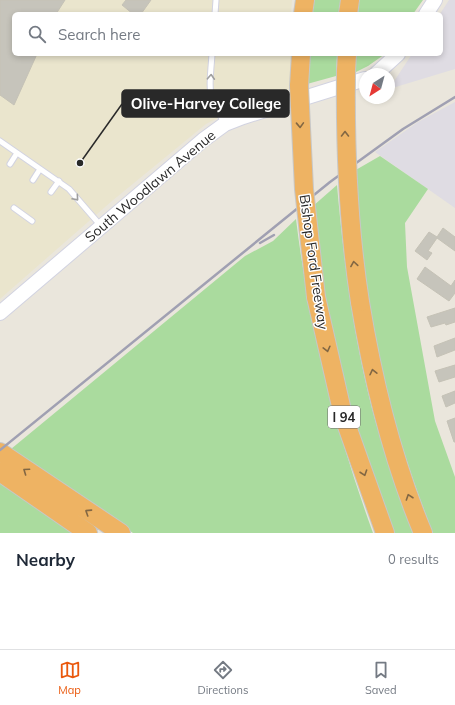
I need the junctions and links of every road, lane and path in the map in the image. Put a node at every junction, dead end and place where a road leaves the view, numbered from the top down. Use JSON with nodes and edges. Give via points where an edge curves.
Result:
{"nodes":[{"id":1,"x":216,"y":0,"type":"edge"},
{"id":2,"x":305,"y":0,"type":"edge"},
{"id":3,"x":350,"y":0,"type":"edge"},
{"id":4,"x":435,"y":0,"type":"edge"},
{"id":5,"x":215,"y":12,"type":"edge"},
{"id":6,"x":303,"y":12,"type":"edge"},
{"id":7,"x":348,"y":12,"type":"edge"},
{"id":8,"x":427,"y":12,"type":"edge"},
{"id":9,"x":212,"y":56,"type":"edge"},
{"id":10,"x":301,"y":56,"type":"edge"},
{"id":11,"x":396,"y":56,"type":"edge"},
{"id":12,"x":346,"y":62,"type":"edge"},
{"id":13,"x":383,"y":68,"type":"edge"},
{"id":14,"x":359,"y":81,"type":"edge"},
{"id":15,"x":225,"y":124,"type":"junction"},
{"id":16,"x":0,"y":141,"type":"edge"},
{"id":17,"x":17,"y":153,"type":"junction"},
{"id":18,"x":10,"y":164,"type":"dead end"},
{"id":19,"x":40,"y":169,"type":"junction"},
{"id":20,"x":33,"y":180,"type":"dead end"},
{"id":21,"x":58,"y":181,"type":"junction"},
{"id":22,"x":51,"y":192,"type":"dead end"},
{"id":23,"x":14,"y":208,"type":"dead end"},
{"id":24,"x":32,"y":220,"type":"dead end"},
{"id":25,"x":101,"y":226,"type":"junction"},
{"id":26,"x":0,"y":313,"type":"edge"},
{"id":27,"x":0,"y":452,"type":"edge"},
{"id":28,"x":0,"y":472,"type":"edge"},
{"id":29,"x":46,"y":494,"type":"junction"},
{"id":30,"x":88,"y":533,"type":"edge"},
{"id":31,"x":121,"y":533,"type":"edge"},
{"id":32,"x":385,"y":533,"type":"edge"},
{"id":33,"x":423,"y":533,"type":"edge"}],
"edges":[{"from":1,"to":5,"type":"lane"},
{"from":2,"to":6,"type":"highway"},
{"from":3,"to":7,"type":"highway"},
{"from":4,"to":8,"type":"street"},
{"from":15,"to":9,"type":"lane","one_way":true,"via":[[213,106],[210,96]]},
{"from":10,"to":32,"type":"highway","name":"Bishop Ford Freeway","number":"I 94","one_way":true,"bridge":true,"via":[[299,86],[304,189],[316,297],[343,415]]},
{"from":11,"to":13,"type":"street"},
{"from":33,"to":12,"type":"highway","number":"I 94","one_way":true,"bridge":true,"via":[[396,458],[378,396],[360,302],[349,216],[345,140]]},
{"from":14,"to":15,"type":"street","name":"South Woodlawn Avenue"},
{"from":15,"to":25,"type":"street","name":"South Woodlawn Avenue","via":[[202,140]]},
{"from":16,"to":17,"type":"lane"},
{"from":17,"to":18,"type":"lane"},
{"from":17,"to":19,"type":"lane"},
{"from":19,"to":20,"type":"lane"},
{"from":19,"to":21,"type":"lane"},
{"from":21,"to":22,"type":"lane"},
{"from":21,"to":25,"type":"lane","one_way":true,"via":[[69,189]]},
{"from":23,"to":24,"type":"lane"},
{"from":25,"to":26,"type":"street","name":"South Woodlawn Avenue"},
{"from":29,"to":27,"type":"highway","one_way":true},
{"from":28,"to":29,"type":"highway"},
{"from":29,"to":30,"type":"highway"},
{"from":31,"to":29,"type":"highway","one_way":true}]}
